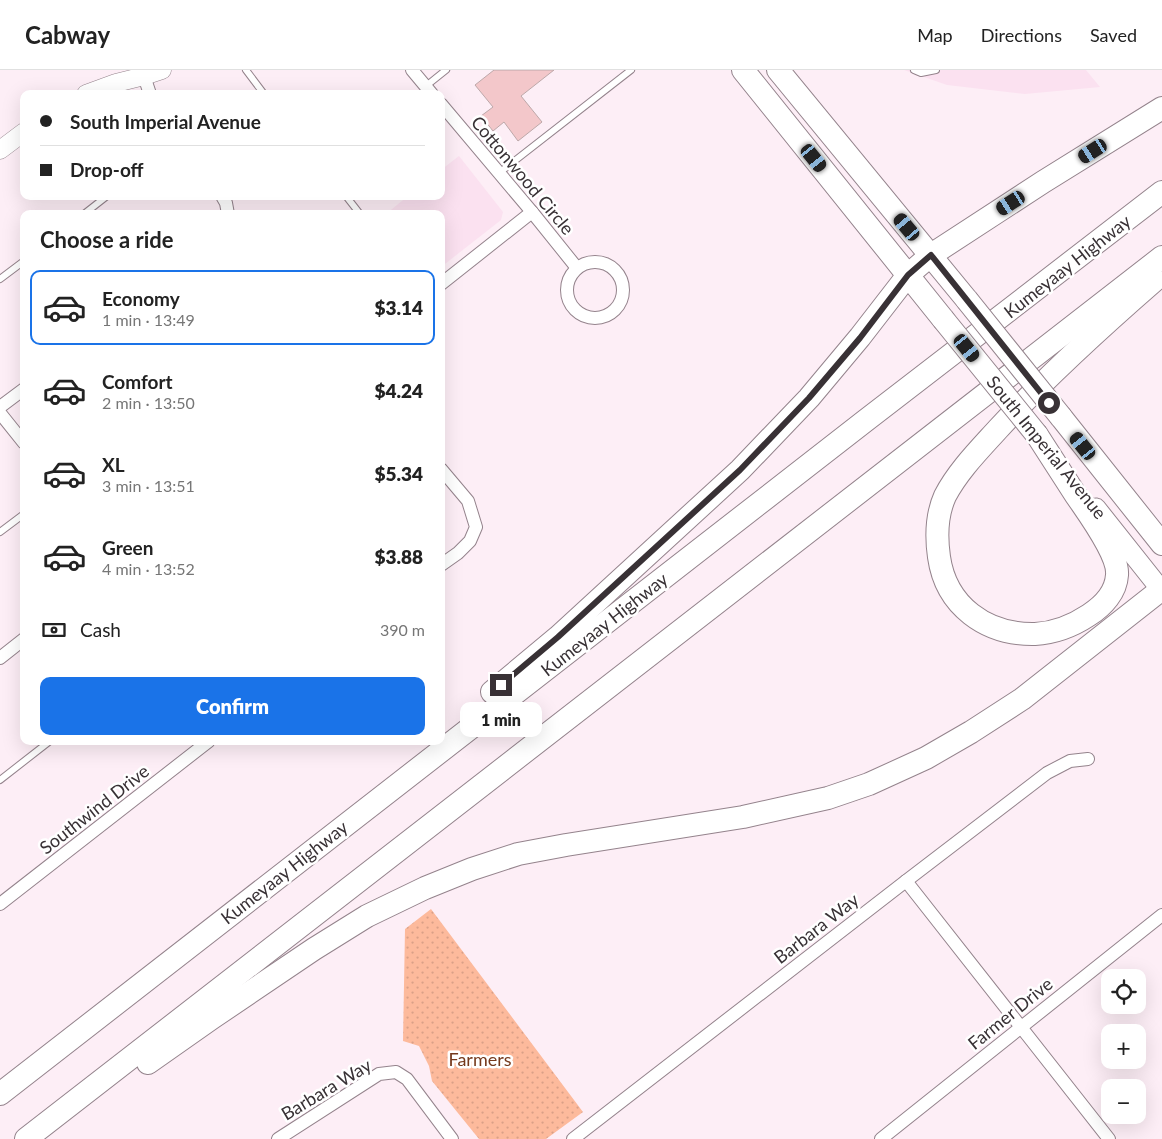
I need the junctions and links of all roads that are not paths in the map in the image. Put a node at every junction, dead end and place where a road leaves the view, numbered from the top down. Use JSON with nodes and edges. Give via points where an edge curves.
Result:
{"nodes":[{"id":1,"x":162,"y":70,"type":"edge"},
{"id":2,"x":246,"y":70,"type":"edge"},
{"id":3,"x":412,"y":70,"type":"edge"},
{"id":4,"x":446,"y":70,"type":"edge"},
{"id":5,"x":631,"y":70,"type":"edge"},
{"id":6,"x":743,"y":70,"type":"edge"},
{"id":7,"x":778,"y":70,"type":"edge"},
{"id":8,"x":914,"y":70,"type":"edge"},
{"id":9,"x":936,"y":70,"type":"edge"},
{"id":10,"x":144,"y":76,"type":"junction"},
{"id":11,"x":98,"y":90,"type":"edge"},
{"id":12,"x":149,"y":90,"type":"edge"},
{"id":13,"x":261,"y":90,"type":"edge"},
{"id":14,"x":429,"y":90,"type":"edge"},
{"id":15,"x":1162,"y":108,"type":"edge"},
{"id":16,"x":445,"y":109,"type":"edge"},
{"id":17,"x":20,"y":135,"type":"edge"},
{"id":18,"x":0,"y":150,"type":"edge"},
{"id":19,"x":499,"y":173,"type":"junction"},
{"id":20,"x":1162,"y":192,"type":"edge"},
{"id":21,"x":102,"y":200,"type":"edge"},
{"id":22,"x":89,"y":210,"type":"edge"},
{"id":23,"x":532,"y":212,"type":"junction"},
{"id":24,"x":931,"y":255,"type":"junction"},
{"id":25,"x":1162,"y":257,"type":"edge"},
{"id":26,"x":20,"y":264,"type":"edge"},
{"id":27,"x":577,"y":268,"type":"junction"},
{"id":28,"x":1162,"y":274,"type":"edge"},
{"id":29,"x":908,"y":275,"type":"junction"},
{"id":30,"x":0,"y":279,"type":"edge"},
{"id":31,"x":445,"y":281,"type":"edge"},
{"id":32,"x":20,"y":392,"type":"edge"},
{"id":33,"x":0,"y":407,"type":"edge"},
{"id":34,"x":0,"y":413,"type":"edge"},
{"id":35,"x":1037,"y":435,"type":"junction"},
{"id":36,"x":20,"y":438,"type":"edge"},
{"id":37,"x":445,"y":474,"type":"edge"},
{"id":38,"x":20,"y":517,"type":"edge"},
{"id":39,"x":0,"y":532,"type":"edge"},
{"id":40,"x":1162,"y":544,"type":"edge"},
{"id":41,"x":445,"y":562,"type":"edge"},
{"id":42,"x":1162,"y":590,"type":"edge"},
{"id":43,"x":20,"y":642,"type":"edge"},
{"id":44,"x":0,"y":658,"type":"edge"},
{"id":45,"x":445,"y":731,"type":"edge"},
{"id":46,"x":45,"y":745,"type":"edge"},
{"id":47,"x":204,"y":745,"type":"edge"},
{"id":48,"x":428,"y":745,"type":"edge"},
{"id":49,"x":1088,"y":759,"type":"dead end"},
{"id":50,"x":0,"y":780,"type":"edge"},
{"id":51,"x":321,"y":843,"type":"junction"},
{"id":52,"x":906,"y":881,"type":"junction"},
{"id":53,"x":0,"y":904,"type":"edge"},
{"id":54,"x":1162,"y":915,"type":"edge"},
{"id":55,"x":1021,"y":1027,"type":"junction"},
{"id":56,"x":0,"y":1094,"type":"edge"},
{"id":57,"x":71,"y":1104,"type":"junction"},
{"id":58,"x":26,"y":1139,"type":"edge"},
{"id":59,"x":278,"y":1139,"type":"edge"},
{"id":60,"x":452,"y":1139,"type":"edge"},
{"id":61,"x":573,"y":1139,"type":"edge"},
{"id":62,"x":880,"y":1139,"type":"edge"},
{"id":63,"x":1109,"y":1139,"type":"edge"}],
"edges":[{"from":1,"to":10,"type":"street"},
{"from":2,"to":13,"type":"lane"},
{"from":3,"to":14,"type":"street"},
{"from":4,"to":14,"type":"lane"},
{"from":5,"to":19,"type":"lane"},
{"from":6,"to":29,"type":"highway","name":"South Imperial Avenue"},
{"from":7,"to":24,"type":"highway","name":"South Imperial Avenue"},
{"from":8,"to":9,"type":"lane","via":[[920,74]]},
{"from":10,"to":11,"type":"street"},
{"from":10,"to":12,"type":"street"},
{"from":15,"to":24,"type":"highway"},
{"from":16,"to":19,"type":"street","name":"Cottonwood Circle"},
{"from":17,"to":18,"type":"street"},
{"from":19,"to":23,"type":"street","name":"Cottonwood Circle"},
{"from":20,"to":51,"type":"highway","name":"Kumeyaay Highway"},
{"from":21,"to":22,"type":"lane"},
{"from":23,"to":27,"type":"street","name":"Cottonwood Circle"},
{"from":23,"to":31,"type":"street"},
{"from":24,"to":29,"type":"highway"},
{"from":24,"to":40,"type":"highway","name":"South Imperial Avenue","bridge":true},
{"from":25,"to":57,"type":"highway"},
{"from":26,"to":30,"type":"lane"},
{"from":27,"to":27,"type":"street","via":[[567,289],[570,304],[576,312],[593,319],[612,313],[619,306],[624,289],[616,271],[605,263],[595,262]]},
{"from":28,"to":35,"type":"highway","via":[[1027,398],[962,471],[940,508],[937,546],[948,586],[956,599],[965,610],[990,625],[1036,634],[1066,627],[1097,610],[1113,591],[1118,569],[1097,528]]},
{"from":29,"to":35,"type":"highway","name":"South Imperial Avenue","bridge":true},
{"from":29,"to":45,"type":"highway","via":[[809,398],[740,470],[558,637]]},
{"from":32,"to":33,"type":"street"},
{"from":34,"to":36,"type":"street"},
{"from":35,"to":42,"type":"main road","name":"South Imperial Avenue"},
{"from":37,"to":41,"type":"street","via":[[468,502],[476,527],[470,541]]},
{"from":38,"to":39,"type":"lane"},
{"from":42,"to":57,"type":"highway","via":[[1022,698],[926,758],[869,784],[828,798],[743,817],[518,854],[424,888],[367,916],[314,949],[114,1088]]},
{"from":43,"to":44,"type":"street"},
{"from":46,"to":50,"type":"lane"},
{"from":47,"to":53,"type":"street","name":"Southwind Drive"},
{"from":48,"to":51,"type":"highway","via":[[359,801]]},
{"from":49,"to":52,"type":"street","name":"Barbara Way","via":[[1070,761],[1047,773]]},
{"from":51,"to":56,"type":"highway","name":"Kumeyaay Highway"},
{"from":52,"to":55,"type":"street"},
{"from":52,"to":61,"type":"street","name":"Barbara Way"},
{"from":54,"to":55,"type":"street","name":"Farmer Drive"},
{"from":55,"to":62,"type":"street","name":"Farmer Drive"},
{"from":55,"to":63,"type":"street"},
{"from":57,"to":58,"type":"highway"},
{"from":59,"to":60,"type":"street","name":"Barbara Way","via":[[380,1074],[396,1072],[407,1079]]}]}
